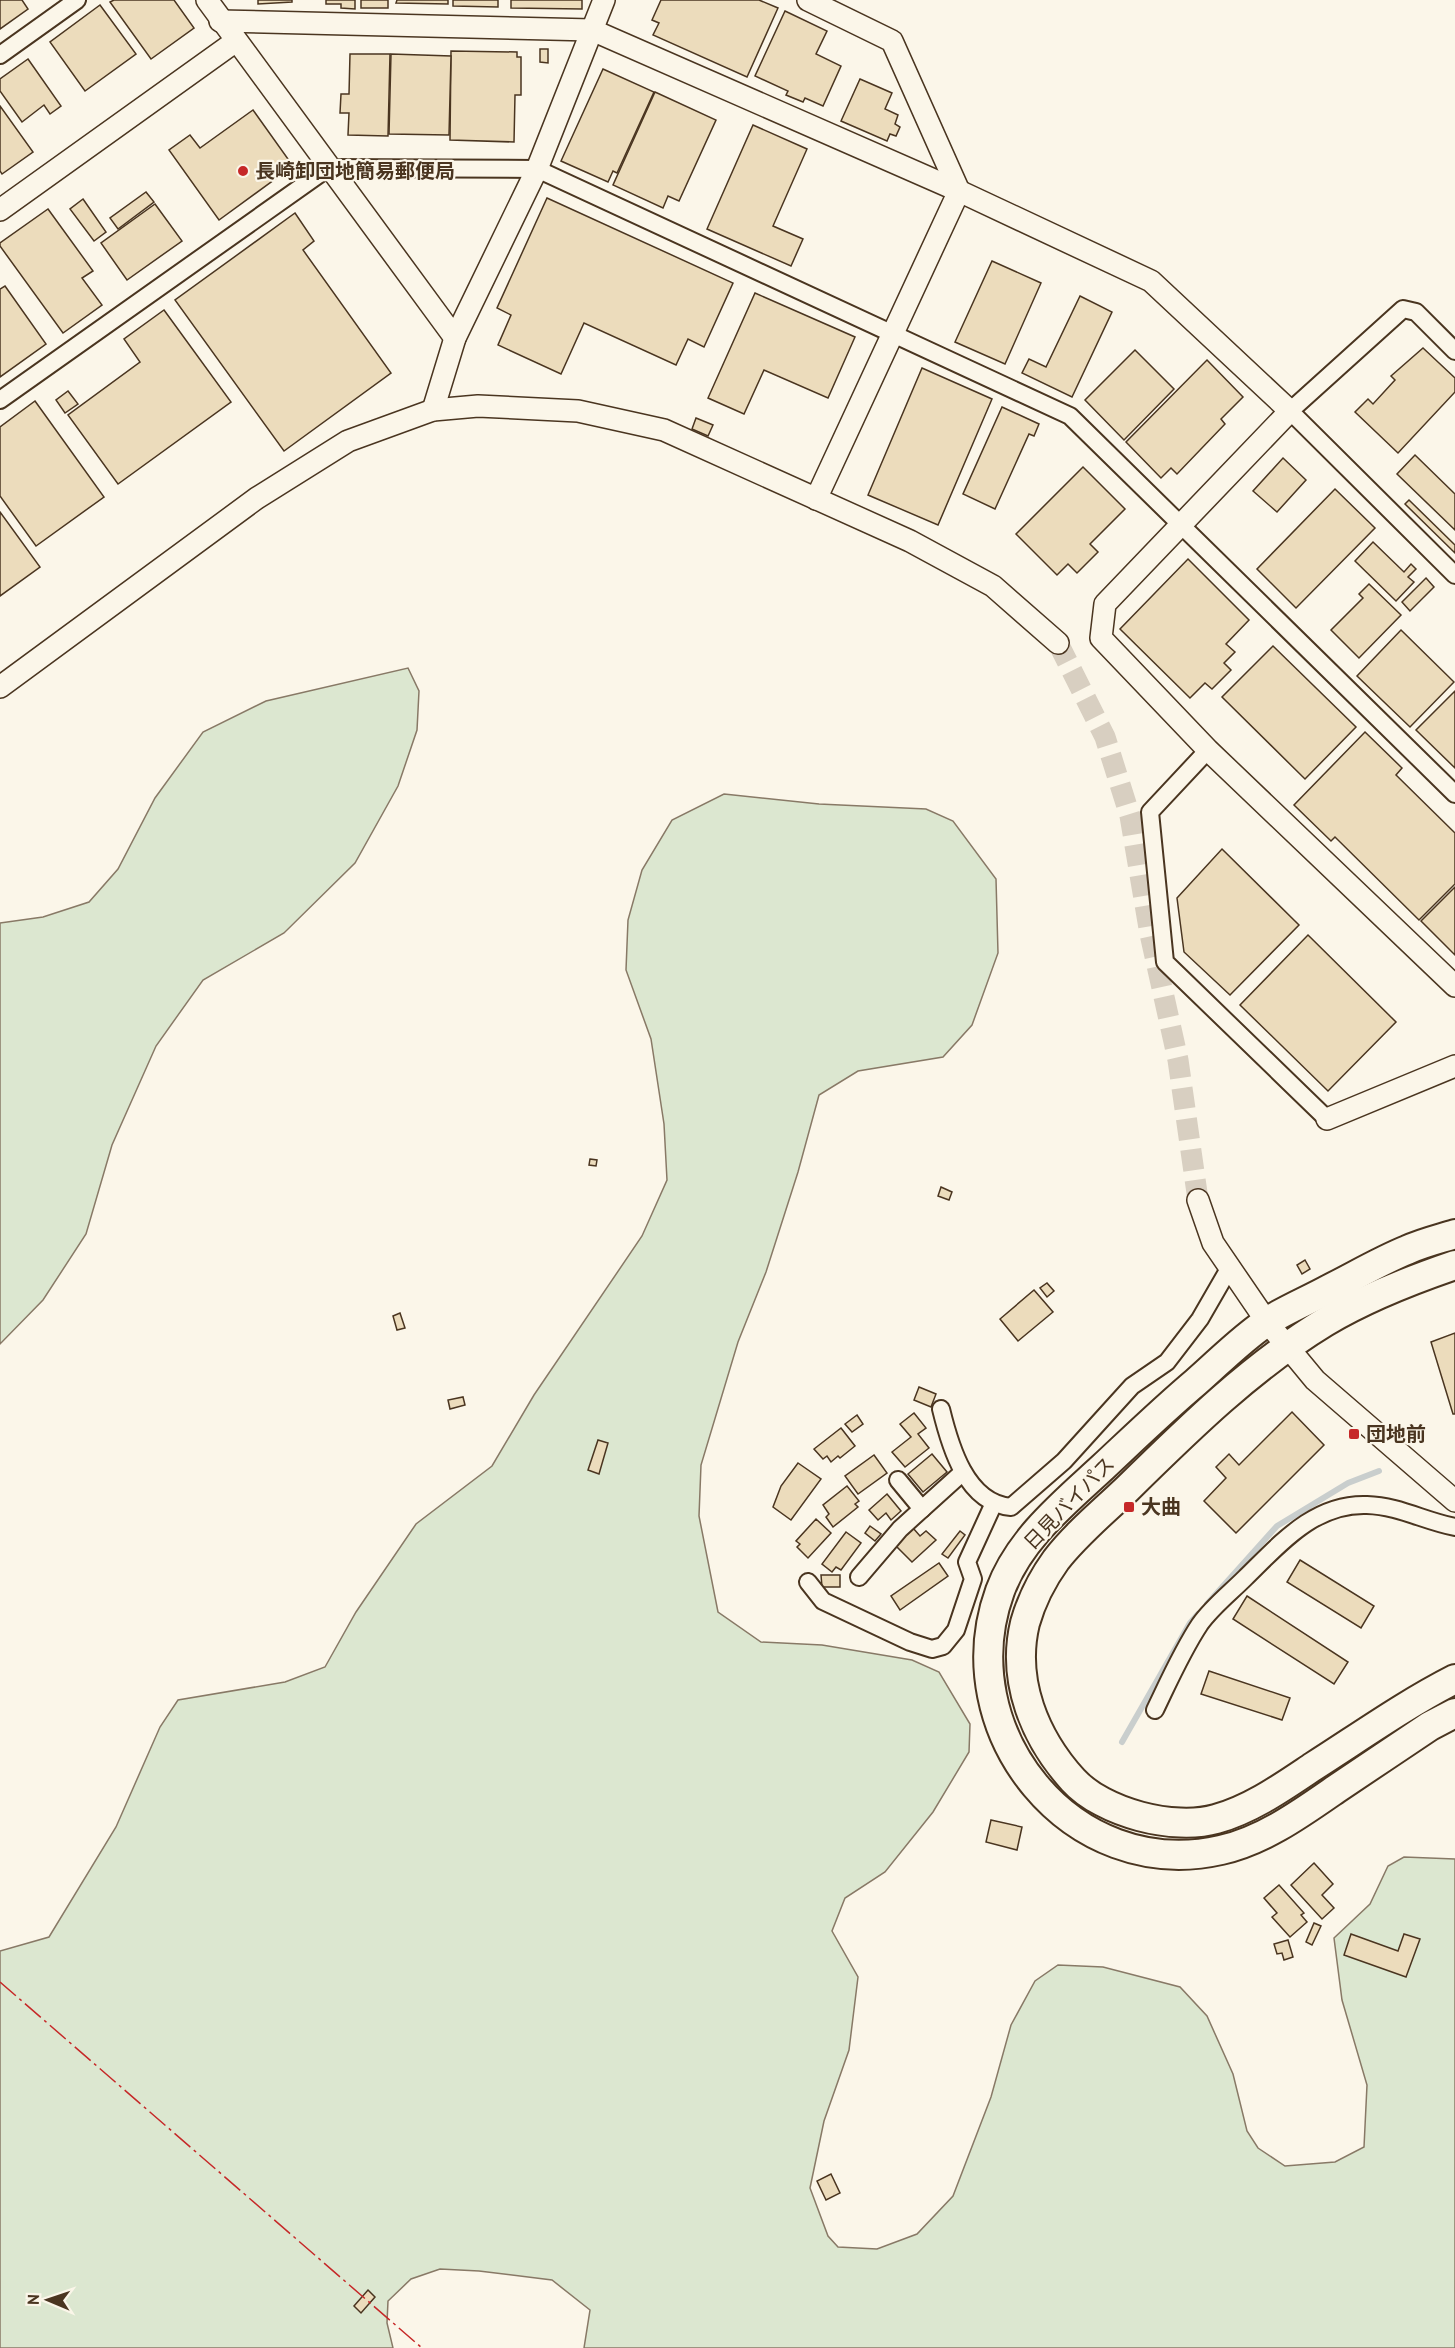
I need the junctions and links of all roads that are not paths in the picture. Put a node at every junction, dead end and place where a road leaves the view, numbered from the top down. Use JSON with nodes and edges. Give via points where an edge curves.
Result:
{"nodes":[{"id":1,"x":76,"y":0,"type":"edge"},
{"id":2,"x":207,"y":0,"type":"edge"},
{"id":3,"x":604,"y":0,"type":"edge"},
{"id":4,"x":808,"y":0,"type":"edge"},
{"id":5,"x":220,"y":21,"type":"junction"},
{"id":6,"x":592,"y":30,"type":"junction"},
{"id":7,"x":236,"y":41,"type":"junction"},
{"id":8,"x":0,"y":55,"type":"edge"},
{"id":9,"x":328,"y":168,"type":"junction"},
{"id":10,"x":537,"y":170,"type":"junction"},
{"id":11,"x":959,"y":191,"type":"junction"},
{"id":12,"x":0,"y":210,"type":"edge"},
{"id":13,"x":893,"y":333,"type":"junction"},
{"id":14,"x":455,"y":338,"type":"junction"},
{"id":15,"x":1455,"y":351,"type":"edge"},
{"id":16,"x":0,"y":400,"type":"edge"},
{"id":17,"x":433,"y":410,"type":"junction"},
{"id":18,"x":1290,"y":411,"type":"junction"},
{"id":19,"x":816,"y":499,"type":"junction"},
{"id":20,"x":1180,"y":524,"type":"junction"},
{"id":21,"x":1455,"y":575,"type":"edge"},
{"id":22,"x":1058,"y":643,"type":"tunnel mouth"},
{"id":23,"x":0,"y":687,"type":"edge"},
{"id":24,"x":1208,"y":750,"type":"junction"},
{"id":25,"x":1455,"y":794,"type":"edge"},
{"id":26,"x":1455,"y":986,"type":"edge"},
{"id":27,"x":1455,"y":1066,"type":"edge"},
{"id":28,"x":1328,"y":1119,"type":"joint"},
{"id":29,"x":1198,"y":1200,"type":"tunnel mouth"},
{"id":30,"x":1455,"y":1234,"type":"edge"},
{"id":31,"x":1455,"y":1266,"type":"edge"},
{"id":32,"x":1230,"y":1268,"type":"junction"},
{"id":33,"x":1267,"y":1322,"type":"junction"},
{"id":34,"x":1289,"y":1346,"type":"junction"},
{"id":35,"x":941,"y":1409,"type":"dead end"},
{"id":36,"x":963,"y":1472,"type":"junction"},
{"id":37,"x":898,"y":1480,"type":"dead end"},
{"id":38,"x":1455,"y":1501,"type":"edge"},
{"id":39,"x":994,"y":1503,"type":"junction"},
{"id":40,"x":922,"y":1509,"type":"junction"},
{"id":41,"x":1455,"y":1527,"type":"edge"},
{"id":42,"x":859,"y":1577,"type":"dead end"},
{"id":43,"x":808,"y":1582,"type":"dead end"},
{"id":44,"x":1455,"y":1679,"type":"edge"},
{"id":45,"x":1155,"y":1710,"type":"dead end"},
{"id":46,"x":1455,"y":1713,"type":"edge"}],
"edges":[{"from":1,"to":8,"type":"street"},
{"from":2,"to":5,"type":"street"},
{"from":3,"to":6,"type":"street"},
{"from":4,"to":11,"type":"street","via":[[892,41]]},
{"from":5,"to":6,"type":"street"},
{"from":5,"to":7,"type":"street"},
{"from":6,"to":10,"type":"street"},
{"from":6,"to":11,"type":"street"},
{"from":7,"to":9,"type":"street"},
{"from":7,"to":12,"type":"street"},
{"from":9,"to":10,"type":"street"},
{"from":9,"to":14,"type":"street"},
{"from":9,"to":16,"type":"street"},
{"from":10,"to":13,"type":"street"},
{"from":10,"to":14,"type":"street"},
{"from":11,"to":13,"type":"street"},
{"from":11,"to":18,"type":"street","via":[[1151,281]]},
{"from":13,"to":19,"type":"street"},
{"from":13,"to":20,"type":"street","via":[[1070,416]]},
{"from":14,"to":17,"type":"street"},
{"from":15,"to":18,"type":"street","via":[[1416,312],[1403,309]]},
{"from":17,"to":19,"type":"street","via":[[510,407],[616,417],[664,430]]},
{"from":17,"to":23,"type":"street","via":[[348,441],[257,498]]},
{"from":18,"to":20,"type":"street"},
{"from":18,"to":21,"type":"street"},
{"from":19,"to":22,"type":"street","via":[[910,541],[993,586]]},
{"from":20,"to":24,"type":"street","via":[[1105,604],[1101,638]]},
{"from":20,"to":25,"type":"street"},
{"from":24,"to":26,"type":"street"},
{"from":24,"to":28,"type":"street","via":[[1150,812],[1165,962]]},
{"from":27,"to":28,"type":"street"},
{"from":29,"to":32,"type":"street","via":[[1213,1243]]},
{"from":30,"to":33,"type":"highway","name":"日見バイパス","via":[[1408,1249]]},
{"from":31,"to":34,"type":"highway","name":"日見バイパス","via":[[1417,1278],[1327,1321]]},
{"from":32,"to":33,"type":"street"},
{"from":32,"to":39,"type":"street","via":[[1200,1319],[1167,1362],[1132,1386],[1064,1461],[1011,1508]]},
{"from":33,"to":34,"type":"street"},
{"from":33,"to":46,"type":"highway","name":"日見バイパス","via":[[1166,1408],[1047,1519],[1011,1565],[992,1619],[988,1656],[990,1692],[1002,1734],[1031,1781],[1051,1804],[1085,1828],[1125,1845],[1182,1854],[1223,1850],[1278,1829]]},
{"from":34,"to":38,"type":"street","via":[[1315,1380]]},
{"from":34,"to":44,"type":"highway","name":"日見バイパス","via":[[1247,1376],[1193,1424],[1055,1561],[1025,1623],[1021,1651],[1023,1685],[1036,1724],[1054,1758],[1077,1785],[1129,1813],[1184,1823],[1216,1819],[1267,1797]]},
{"from":35,"to":36,"type":"street"},
{"from":36,"to":39,"type":"street"},
{"from":36,"to":40,"type":"street"},
{"from":37,"to":40,"type":"street"},
{"from":39,"to":43,"type":"street","via":[[967,1562],[973,1579],[956,1630],[943,1646],[932,1649],[910,1642],[823,1601]]},
{"from":40,"to":42,"type":"street"},
{"from":41,"to":45,"type":"street","via":[[1400,1508],[1365,1504],[1332,1508],[1295,1529],[1202,1622]]}]}
